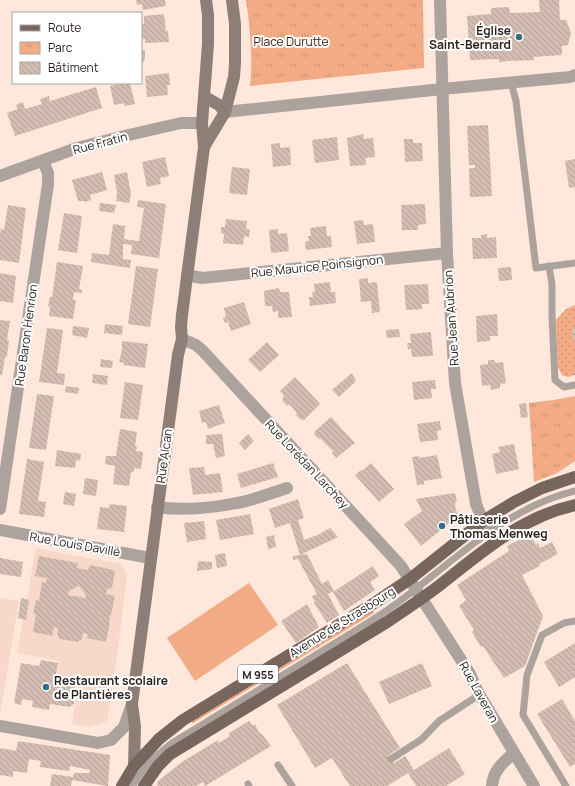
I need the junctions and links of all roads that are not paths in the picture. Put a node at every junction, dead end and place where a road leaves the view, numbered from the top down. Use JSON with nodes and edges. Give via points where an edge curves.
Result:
{"nodes":[{"id":1,"x":206,"y":0,"type":"edge"},
{"id":2,"x":232,"y":0,"type":"edge"},
{"id":3,"x":440,"y":0,"type":"edge"},
{"id":4,"x":575,"y":75,"type":"edge"},
{"id":5,"x":511,"y":82,"type":"junction"},
{"id":6,"x":442,"y":89,"type":"junction"},
{"id":7,"x":205,"y":97,"type":"junction"},
{"id":8,"x":225,"y":112,"type":"junction"},
{"id":9,"x":202,"y":123,"type":"junction"},
{"id":10,"x":204,"y":147,"type":"junction"},
{"id":11,"x":42,"y":161,"type":"junction"},
{"id":12,"x":0,"y":176,"type":"edge"},
{"id":13,"x":447,"y":253,"type":"junction"},
{"id":14,"x":575,"y":263,"type":"edge"},
{"id":15,"x":549,"y":266,"type":"junction"},
{"id":16,"x":187,"y":275,"type":"junction"},
{"id":17,"x":182,"y":339,"type":"junction"},
{"id":18,"x":575,"y":385,"type":"edge"},
{"id":19,"x":575,"y":477,"type":"edge"},
{"id":20,"x":288,"y":488,"type":"dead end"},
{"id":21,"x":575,"y":491,"type":"edge"},
{"id":22,"x":575,"y":505,"type":"edge"},
{"id":23,"x":157,"y":507,"type":"junction"},
{"id":24,"x":0,"y":509,"type":"edge"},
{"id":25,"x":0,"y":530,"type":"edge"},
{"id":26,"x":490,"y":531,"type":"junction"},
{"id":27,"x":150,"y":558,"type":"junction"},
{"id":28,"x":416,"y":589,"type":"junction"},
{"id":29,"x":575,"y":621,"type":"edge"},
{"id":30,"x":479,"y":695,"type":"junction"},
{"id":31,"x":132,"y":704,"type":"junction"},
{"id":32,"x":0,"y":726,"type":"edge"},
{"id":33,"x":514,"y":753,"type":"junction"},
{"id":34,"x":391,"y":759,"type":"dead end"},
{"id":35,"x":278,"y":765,"type":"dead end"},
{"id":36,"x":134,"y":766,"type":"junction"},
{"id":37,"x":122,"y":786,"type":"edge"},
{"id":38,"x":133,"y":786,"type":"edge"},
{"id":39,"x":144,"y":786,"type":"edge"},
{"id":40,"x":292,"y":786,"type":"edge"},
{"id":41,"x":492,"y":786,"type":"edge"},
{"id":42,"x":534,"y":786,"type":"edge"},
{"id":43,"x":566,"y":786,"type":"edge"}],
"edges":[{"from":1,"to":7,"type":"street","via":[[208,29]]},
{"from":2,"to":8,"type":"street","via":[[235,62]]},
{"from":3,"to":6,"type":"street"},
{"from":4,"to":5,"type":"street"},
{"from":5,"to":6,"type":"street"},
{"from":5,"to":15,"type":"lane","via":[[516,101],[536,268]]},
{"from":6,"to":8,"type":"street"},
{"from":6,"to":13,"type":"street","name":"Rue Jean Aubrion"},
{"from":7,"to":8,"type":"street"},
{"from":7,"to":9,"type":"street"},
{"from":8,"to":10,"type":"street"},
{"from":9,"to":10,"type":"street"},
{"from":9,"to":11,"type":"street","name":"Rue Fratin","via":[[181,123],[120,137],[77,148]]},
{"from":10,"to":16,"type":"street","name":"Rue Alcan"},
{"from":11,"to":12,"type":"street","name":"Rue Fratin"},
{"from":11,"to":24,"type":"street","name":"Rue Baron Henrion","via":[[48,173],[48,184]]},
{"from":13,"to":16,"type":"street","name":"Rue Maurice Poinsignon","via":[[202,278]]},
{"from":13,"to":26,"type":"street","name":"Rue Jean Aubrion","via":[[455,383],[476,504]]},
{"from":14,"to":15,"type":"lane"},
{"from":15,"to":18,"type":"lane","via":[[552,284],[555,380],[564,388]]},
{"from":16,"to":17,"type":"street","name":"Rue Alcan"},
{"from":17,"to":23,"type":"street","name":"Rue Alcan"},
{"from":17,"to":28,"type":"street","name":"Rue Lorédan Larchey","via":[[203,351],[401,566]]},
{"from":19,"to":26,"type":"main road","name":"Avenue de Strasbourg","number":"M 955","via":[[542,488],[514,502]]},
{"from":20,"to":23,"type":"street","via":[[238,503],[189,509]]},
{"from":21,"to":26,"type":"lane","name":"Avenue de Strasbourg","number":"M 955","via":[[558,495],[528,508]]},
{"from":22,"to":26,"type":"main road","name":"Avenue de Strasbourg","number":"M 955"},
{"from":23,"to":27,"type":"street","name":"Rue Alcan"},
{"from":25,"to":27,"type":"street","name":"Rue Louis Davillé"},
{"from":26,"to":28,"type":"main road","name":"Avenue de Strasbourg","number":"M 955"},
{"from":26,"to":28,"type":"main road","name":"Avenue de Strasbourg","number":"M 955"},
{"from":27,"to":31,"type":"street","name":"Rue Alcan"},
{"from":28,"to":30,"type":"street","name":"Rue Laveran","via":[[470,674]]},
{"from":28,"to":36,"type":"main road","name":"Avenue de Strasbourg","number":"M 955","via":[[376,602],[183,720],[159,739]]},
{"from":28,"to":38,"type":"lane","name":"Avenue de Strasbourg","number":"M 955","via":[[383,614],[172,743],[153,758]]},
{"from":28,"to":39,"type":"main road","name":"Avenue de Strasbourg","number":"M 955","via":[[387,622],[170,754]]},
{"from":29,"to":43,"type":"lane","via":[[564,623],[542,635],[527,675],[523,715]]},
{"from":30,"to":33,"type":"street","name":"Rue Laveran"},
{"from":30,"to":34,"type":"lane","via":[[438,721],[422,739]]},
{"from":31,"to":32,"type":"street","via":[[124,727],[111,740],[98,743]]},
{"from":31,"to":36,"type":"street","name":"Rue Alcan","via":[[135,727]]},
{"from":33,"to":41,"type":"street","via":[[497,769]]},
{"from":33,"to":42,"type":"street","name":"Rue Laveran"},
{"from":35,"to":40,"type":"lane"},
{"from":36,"to":37,"type":"main road","name":"Avenue de Strasbourg","number":"M 955"}]}
